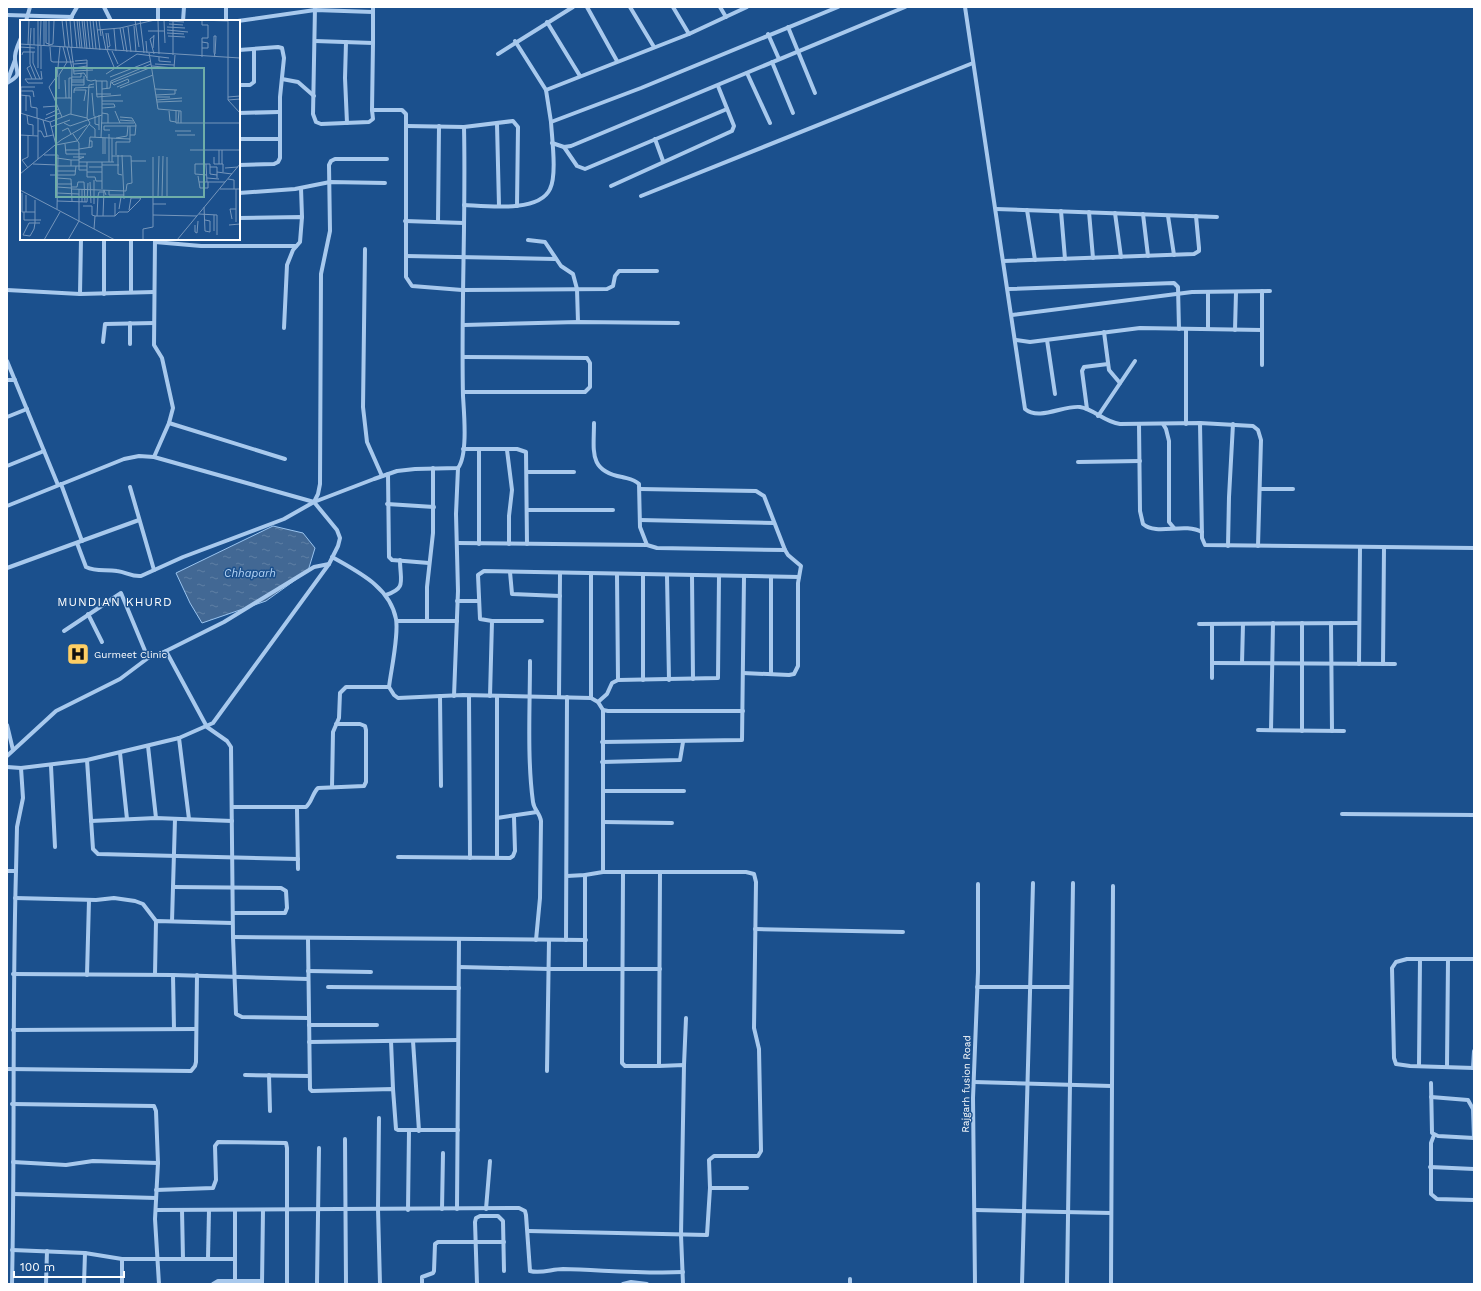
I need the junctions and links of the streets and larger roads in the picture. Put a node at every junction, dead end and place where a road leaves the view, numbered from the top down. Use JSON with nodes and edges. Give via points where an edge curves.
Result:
{"nodes":[{"id":1,"x":30,"y":7,"type":"edge"},
{"id":2,"x":77,"y":7,"type":"edge"},
{"id":3,"x":104,"y":7,"type":"edge"},
{"id":4,"x":158,"y":7,"type":"edge"},
{"id":5,"x":184,"y":7,"type":"edge"},
{"id":6,"x":226,"y":7,"type":"edge"},
{"id":7,"x":573,"y":7,"type":"edge"},
{"id":8,"x":587,"y":7,"type":"edge"},
{"id":9,"x":630,"y":7,"type":"edge"},
{"id":10,"x":673,"y":7,"type":"edge"},
{"id":11,"x":720,"y":7,"type":"edge"},
{"id":12,"x":747,"y":7,"type":"edge"},
{"id":13,"x":838,"y":7,"type":"edge"},
{"id":14,"x":904,"y":7,"type":"edge"},
{"id":15,"x":965,"y":7,"type":"edge"},
{"id":16,"x":315,"y":9,"type":"edge"},
{"id":17,"x":373,"y":9,"type":"edge"},
{"id":18,"x":28,"y":14,"type":"junction"},
{"id":19,"x":7,"y":15,"type":"edge"},
{"id":20,"x":72,"y":16,"type":"junction"},
{"id":21,"x":726,"y":17,"type":"junction"},
{"id":22,"x":26,"y":20,"type":"edge"},
{"id":23,"x":69,"y":20,"type":"edge"},
{"id":24,"x":110,"y":20,"type":"edge"},
{"id":25,"x":158,"y":20,"type":"edge"},
{"id":26,"x":183,"y":20,"type":"edge"},
{"id":27,"x":226,"y":20,"type":"edge"},
{"id":28,"x":240,"y":21,"type":"edge"},
{"id":29,"x":547,"y":22,"type":"junction"},
{"id":30,"x":788,"y":27,"type":"junction"},
{"id":31,"x":688,"y":34,"type":"junction"},
{"id":32,"x":768,"y":34,"type":"junction"},
{"id":33,"x":315,"y":41,"type":"junction"},
{"id":34,"x":20,"y":42,"type":"edge"},
{"id":35,"x":346,"y":42,"type":"junction"},
{"id":36,"x":515,"y":42,"type":"junction"},
{"id":37,"x":373,"y":43,"type":"junction"},
{"id":38,"x":654,"y":47,"type":"junction"},
{"id":39,"x":254,"y":49,"type":"junction"},
{"id":40,"x":240,"y":50,"type":"edge"},
{"id":41,"x":797,"y":50,"type":"junction"},
{"id":42,"x":498,"y":54,"type":"dead end"},
{"id":43,"x":779,"y":59,"type":"junction"},
{"id":44,"x":15,"y":60,"type":"junction"},
{"id":45,"x":617,"y":61,"type":"junction"},
{"id":46,"x":772,"y":62,"type":"junction"},
{"id":47,"x":973,"y":63,"type":"junction"},
{"id":48,"x":20,"y":71,"type":"edge"},
{"id":49,"x":747,"y":73,"type":"junction"},
{"id":50,"x":580,"y":76,"type":"junction"},
{"id":51,"x":282,"y":79,"type":"junction"},
{"id":52,"x":7,"y":83,"type":"edge"},
{"id":53,"x":240,"y":85,"type":"edge"},
{"id":54,"x":718,"y":86,"type":"junction"},
{"id":55,"x":546,"y":90,"type":"junction"},
{"id":56,"x":815,"y":92,"type":"dead end"},
{"id":57,"x":314,"y":96,"type":"junction"},
{"id":58,"x":727,"y":109,"type":"junction"},
{"id":59,"x":372,"y":110,"type":"junction"},
{"id":60,"x":279,"y":112,"type":"junction"},
{"id":61,"x":240,"y":113,"type":"edge"},
{"id":62,"x":794,"y":113,"type":"dead end"},
{"id":63,"x":551,"y":122,"type":"junction"},
{"id":64,"x":347,"y":123,"type":"junction"},
{"id":65,"x":770,"y":123,"type":"dead end"},
{"id":66,"x":497,"y":124,"type":"junction"},
{"id":67,"x":407,"y":126,"type":"junction"},
{"id":68,"x":439,"y":126,"type":"junction"},
{"id":69,"x":464,"y":127,"type":"junction"},
{"id":70,"x":240,"y":139,"type":"edge"},
{"id":71,"x":279,"y":139,"type":"junction"},
{"id":72,"x":655,"y":139,"type":"junction"},
{"id":73,"x":552,"y":143,"type":"junction"},
{"id":74,"x":564,"y":147,"type":"junction"},
{"id":75,"x":387,"y":160,"type":"dead end"},
{"id":76,"x":663,"y":161,"type":"junction"},
{"id":77,"x":240,"y":165,"type":"edge"},
{"id":78,"x":330,"y":182,"type":"junction"},
{"id":79,"x":385,"y":183,"type":"dead end"},
{"id":80,"x":611,"y":186,"type":"dead end"},
{"id":81,"x":301,"y":188,"type":"junction"},
{"id":82,"x":240,"y":193,"type":"edge"},
{"id":83,"x":641,"y":196,"type":"dead end"},
{"id":84,"x":464,"y":205,"type":"junction"},
{"id":85,"x":498,"y":206,"type":"junction"},
{"id":86,"x":517,"y":206,"type":"junction"},
{"id":87,"x":996,"y":209,"type":"junction"},
{"id":88,"x":1027,"y":210,"type":"junction"},
{"id":89,"x":1061,"y":211,"type":"junction"},
{"id":90,"x":1089,"y":212,"type":"junction"},
{"id":91,"x":1115,"y":213,"type":"junction"},
{"id":92,"x":1143,"y":214,"type":"junction"},
{"id":93,"x":1168,"y":216,"type":"junction"},
{"id":94,"x":1196,"y":216,"type":"junction"},
{"id":95,"x":302,"y":217,"type":"junction"},
{"id":96,"x":1217,"y":217,"type":"dead end"},
{"id":97,"x":240,"y":218,"type":"edge"},
{"id":98,"x":405,"y":221,"type":"junction"},
{"id":99,"x":438,"y":222,"type":"junction"},
{"id":100,"x":464,"y":223,"type":"junction"},
{"id":101,"x":81,"y":240,"type":"edge"},
{"id":102,"x":104,"y":240,"type":"edge"},
{"id":103,"x":131,"y":240,"type":"edge"},
{"id":104,"x":155,"y":240,"type":"edge"},
{"id":105,"x":181,"y":240,"type":"edge"},
{"id":106,"x":528,"y":240,"type":"dead end"},
{"id":107,"x":181,"y":245,"type":"junction"},
{"id":108,"x":296,"y":246,"type":"junction"},
{"id":109,"x":365,"y":249,"type":"dead end"},
{"id":110,"x":1174,"y":255,"type":"junction"},
{"id":111,"x":406,"y":256,"type":"junction"},
{"id":112,"x":1148,"y":256,"type":"junction"},
{"id":113,"x":463,"y":257,"type":"junction"},
{"id":114,"x":1121,"y":257,"type":"junction"},
{"id":115,"x":1093,"y":258,"type":"junction"},
{"id":116,"x":555,"y":259,"type":"junction"},
{"id":117,"x":1065,"y":259,"type":"junction"},
{"id":118,"x":1035,"y":260,"type":"junction"},
{"id":119,"x":1004,"y":261,"type":"junction"},
{"id":120,"x":656,"y":271,"type":"dead end"},
{"id":121,"x":1008,"y":289,"type":"junction"},
{"id":122,"x":7,"y":290,"type":"edge"},
{"id":123,"x":462,"y":290,"type":"junction"},
{"id":124,"x":577,"y":290,"type":"junction"},
{"id":125,"x":1262,"y":291,"type":"junction"},
{"id":126,"x":1270,"y":291,"type":"dead end"},
{"id":127,"x":131,"y":292,"type":"junction"},
{"id":128,"x":154,"y":292,"type":"junction"},
{"id":129,"x":1208,"y":292,"type":"junction"},
{"id":130,"x":1236,"y":292,"type":"junction"},
{"id":131,"x":1178,"y":293,"type":"junction"},
{"id":132,"x":80,"y":294,"type":"junction"},
{"id":133,"x":104,"y":294,"type":"junction"},
{"id":134,"x":1012,"y":315,"type":"junction"},
{"id":135,"x":578,"y":322,"type":"junction"},
{"id":136,"x":130,"y":323,"type":"junction"},
{"id":137,"x":154,"y":323,"type":"junction"},
{"id":138,"x":678,"y":323,"type":"dead end"},
{"id":139,"x":464,"y":325,"type":"junction"},
{"id":140,"x":284,"y":328,"type":"dead end"},
{"id":141,"x":1179,"y":329,"type":"junction"},
{"id":142,"x":1186,"y":329,"type":"junction"},
{"id":143,"x":1208,"y":329,"type":"junction"},
{"id":144,"x":1236,"y":330,"type":"junction"},
{"id":145,"x":1262,"y":330,"type":"junction"},
{"id":146,"x":1104,"y":332,"type":"junction"},
{"id":147,"x":1016,"y":340,"type":"junction"},
{"id":148,"x":1047,"y":340,"type":"junction"},
{"id":149,"x":103,"y":342,"type":"dead end"},
{"id":150,"x":130,"y":344,"type":"dead end"},
{"id":151,"x":464,"y":357,"type":"junction"},
{"id":152,"x":7,"y":361,"type":"edge"},
{"id":153,"x":1135,"y":361,"type":"dead end"},
{"id":154,"x":1108,"y":364,"type":"junction"},
{"id":155,"x":1262,"y":364,"type":"dead end"},
{"id":156,"x":7,"y":380,"type":"edge"},
{"id":157,"x":15,"y":380,"type":"junction"},
{"id":158,"x":1120,"y":383,"type":"junction"},
{"id":159,"x":463,"y":392,"type":"junction"},
{"id":160,"x":1055,"y":394,"type":"dead end"},
{"id":161,"x":26,"y":409,"type":"junction"},
{"id":162,"x":1087,"y":409,"type":"junction"},
{"id":163,"x":1098,"y":416,"type":"junction"},
{"id":164,"x":7,"y":417,"type":"edge"},
{"id":165,"x":169,"y":423,"type":"junction"},
{"id":166,"x":594,"y":423,"type":"dead end"},
{"id":167,"x":1200,"y":423,"type":"junction"},
{"id":168,"x":1139,"y":424,"type":"junction"},
{"id":169,"x":1163,"y":424,"type":"junction"},
{"id":170,"x":1186,"y":424,"type":"junction"},
{"id":171,"x":1233,"y":424,"type":"junction"},
{"id":172,"x":463,"y":449,"type":"junction"},
{"id":173,"x":479,"y":450,"type":"junction"},
{"id":174,"x":507,"y":450,"type":"junction"},
{"id":175,"x":44,"y":451,"type":"junction"},
{"id":176,"x":154,"y":457,"type":"junction"},
{"id":177,"x":285,"y":459,"type":"dead end"},
{"id":178,"x":1140,"y":461,"type":"junction"},
{"id":179,"x":1078,"y":462,"type":"dead end"},
{"id":180,"x":7,"y":466,"type":"edge"},
{"id":181,"x":433,"y":468,"type":"junction"},
{"id":182,"x":458,"y":468,"type":"junction"},
{"id":183,"x":527,"y":472,"type":"junction"},
{"id":184,"x":574,"y":472,"type":"dead end"},
{"id":185,"x":388,"y":474,"type":"junction"},
{"id":186,"x":382,"y":476,"type":"junction"},
{"id":187,"x":59,"y":484,"type":"junction"},
{"id":188,"x":130,"y":487,"type":"dead end"},
{"id":189,"x":640,"y":489,"type":"junction"},
{"id":190,"x":1260,"y":489,"type":"junction"},
{"id":191,"x":1293,"y":489,"type":"dead end"},
{"id":192,"x":314,"y":502,"type":"junction"},
{"id":193,"x":387,"y":504,"type":"junction"},
{"id":194,"x":7,"y":506,"type":"edge"},
{"id":195,"x":434,"y":506,"type":"junction"},
{"id":196,"x":527,"y":510,"type":"junction"},
{"id":197,"x":613,"y":510,"type":"dead end"},
{"id":198,"x":140,"y":520,"type":"junction"},
{"id":199,"x":640,"y":520,"type":"junction"},
{"id":200,"x":774,"y":523,"type":"junction"},
{"id":201,"x":1174,"y":528,"type":"junction"},
{"id":202,"x":1202,"y":532,"type":"junction"},
{"id":203,"x":82,"y":541,"type":"junction"},
{"id":204,"x":76,"y":543,"type":"junction"},
{"id":205,"x":457,"y":543,"type":"junction"},
{"id":206,"x":479,"y":544,"type":"junction"},
{"id":207,"x":509,"y":544,"type":"junction"},
{"id":208,"x":527,"y":544,"type":"junction"},
{"id":209,"x":647,"y":545,"type":"junction"},
{"id":210,"x":1228,"y":546,"type":"junction"},
{"id":211,"x":1258,"y":546,"type":"junction"},
{"id":212,"x":1360,"y":547,"type":"junction"},
{"id":213,"x":1384,"y":547,"type":"junction"},
{"id":214,"x":1474,"y":548,"type":"edge"},
{"id":215,"x":785,"y":550,"type":"junction"},
{"id":216,"x":332,"y":557,"type":"junction"},
{"id":217,"x":400,"y":560,"type":"junction"},
{"id":218,"x":430,"y":563,"type":"junction"},
{"id":219,"x":328,"y":564,"type":"junction"},
{"id":220,"x":7,"y":568,"type":"edge"},
{"id":221,"x":154,"y":570,"type":"junction"},
{"id":222,"x":510,"y":572,"type":"junction"},
{"id":223,"x":560,"y":574,"type":"junction"},
{"id":224,"x":591,"y":574,"type":"junction"},
{"id":225,"x":617,"y":575,"type":"junction"},
{"id":226,"x":643,"y":575,"type":"junction"},
{"id":227,"x":667,"y":576,"type":"junction"},
{"id":228,"x":692,"y":576,"type":"junction"},
{"id":229,"x":718,"y":576,"type":"junction"},
{"id":230,"x":744,"y":576,"type":"junction"},
{"id":231,"x":771,"y":577,"type":"junction"},
{"id":232,"x":799,"y":577,"type":"junction"},
{"id":233,"x":386,"y":595,"type":"junction"},
{"id":234,"x":560,"y":596,"type":"junction"},
{"id":235,"x":457,"y":601,"type":"junction"},
{"id":236,"x":478,"y":601,"type":"junction"},
{"id":237,"x":88,"y":614,"type":"junction"},
{"id":238,"x":396,"y":621,"type":"junction"},
{"id":239,"x":427,"y":621,"type":"junction"},
{"id":240,"x":457,"y":621,"type":"junction"},
{"id":241,"x":492,"y":621,"type":"junction"},
{"id":242,"x":542,"y":621,"type":"dead end"},
{"id":243,"x":1274,"y":623,"type":"junction"},
{"id":244,"x":1302,"y":623,"type":"junction"},
{"id":245,"x":1331,"y":623,"type":"junction"},
{"id":246,"x":1359,"y":623,"type":"junction"},
{"id":247,"x":1199,"y":624,"type":"dead end"},
{"id":248,"x":1212,"y":624,"type":"junction"},
{"id":249,"x":1243,"y":624,"type":"junction"},
{"id":250,"x":64,"y":630,"type":"dead end"},
{"id":251,"x":102,"y":642,"type":"dead end"},
{"id":252,"x":166,"y":651,"type":"junction"},
{"id":253,"x":148,"y":658,"type":"junction"},
{"id":254,"x":530,"y":661,"type":"dead end"},
{"id":255,"x":1212,"y":663,"type":"junction"},
{"id":256,"x":1242,"y":663,"type":"junction"},
{"id":257,"x":1272,"y":663,"type":"junction"},
{"id":258,"x":1302,"y":663,"type":"junction"},
{"id":259,"x":1331,"y":664,"type":"junction"},
{"id":260,"x":1359,"y":664,"type":"junction"},
{"id":261,"x":1383,"y":664,"type":"junction"},
{"id":262,"x":1395,"y":664,"type":"dead end"},
{"id":263,"x":743,"y":673,"type":"junction"},
{"id":264,"x":771,"y":674,"type":"junction"},
{"id":265,"x":1212,"y":678,"type":"dead end"},
{"id":266,"x":694,"y":679,"type":"junction"},
{"id":267,"x":618,"y":680,"type":"junction"},
{"id":268,"x":643,"y":680,"type":"junction"},
{"id":269,"x":669,"y":680,"type":"junction"},
{"id":270,"x":389,"y":687,"type":"junction"},
{"id":271,"x":440,"y":696,"type":"junction"},
{"id":272,"x":454,"y":696,"type":"junction"},
{"id":273,"x":469,"y":696,"type":"junction"},
{"id":274,"x":490,"y":696,"type":"junction"},
{"id":275,"x":497,"y":696,"type":"junction"},
{"id":276,"x":530,"y":696,"type":"junction"},
{"id":277,"x":559,"y":697,"type":"junction"},
{"id":278,"x":567,"y":697,"type":"junction"},
{"id":279,"x":591,"y":698,"type":"junction"},
{"id":280,"x":598,"y":702,"type":"junction"},
{"id":281,"x":603,"y":710,"type":"junction"},
{"id":282,"x":743,"y":711,"type":"junction"},
{"id":283,"x":336,"y":724,"type":"junction"},
{"id":284,"x":7,"y":725,"type":"edge"},
{"id":285,"x":207,"y":727,"type":"junction"},
{"id":286,"x":1258,"y":730,"type":"dead end"},
{"id":287,"x":1272,"y":730,"type":"junction"},
{"id":288,"x":1302,"y":731,"type":"junction"},
{"id":289,"x":1332,"y":731,"type":"junction"},
{"id":290,"x":1344,"y":731,"type":"dead end"},
{"id":291,"x":179,"y":738,"type":"junction"},
{"id":292,"x":602,"y":742,"type":"junction"},
{"id":293,"x":683,"y":742,"type":"junction"},
{"id":294,"x":148,"y":746,"type":"junction"},
{"id":295,"x":13,"y":750,"type":"junction"},
{"id":296,"x":120,"y":753,"type":"junction"},
{"id":297,"x":7,"y":756,"type":"edge"},
{"id":298,"x":87,"y":760,"type":"junction"},
{"id":299,"x":602,"y":762,"type":"junction"},
{"id":300,"x":51,"y":766,"type":"junction"},
{"id":301,"x":7,"y":767,"type":"edge"},
{"id":302,"x":21,"y":768,"type":"junction"},
{"id":303,"x":441,"y":786,"type":"dead end"},
{"id":304,"x":332,"y":787,"type":"junction"},
{"id":305,"x":603,"y":791,"type":"junction"},
{"id":306,"x":684,"y":791,"type":"dead end"},
{"id":307,"x":232,"y":807,"type":"junction"},
{"id":308,"x":297,"y":809,"type":"junction"},
{"id":309,"x":537,"y":812,"type":"junction"},
{"id":310,"x":1342,"y":814,"type":"dead end"},
{"id":311,"x":1474,"y":815,"type":"edge"},
{"id":312,"x":514,"y":817,"type":"junction"},
{"id":313,"x":156,"y":818,"type":"junction"},
{"id":314,"x":497,"y":818,"type":"junction"},
{"id":315,"x":127,"y":819,"type":"junction"},
{"id":316,"x":175,"y":819,"type":"junction"},
{"id":317,"x":189,"y":819,"type":"junction"},
{"id":318,"x":91,"y":821,"type":"junction"},
{"id":319,"x":232,"y":821,"type":"junction"},
{"id":320,"x":603,"y":822,"type":"junction"},
{"id":321,"x":672,"y":823,"type":"dead end"},
{"id":322,"x":55,"y":847,"type":"dead end"},
{"id":323,"x":174,"y":856,"type":"junction"},
{"id":324,"x":232,"y":856,"type":"junction"},
{"id":325,"x":398,"y":857,"type":"dead end"},
{"id":326,"x":470,"y":858,"type":"junction"},
{"id":327,"x":497,"y":858,"type":"junction"},
{"id":328,"x":298,"y":859,"type":"junction"},
{"id":329,"x":298,"y":868,"type":"dead end"},
{"id":330,"x":7,"y":871,"type":"edge"},
{"id":331,"x":16,"y":871,"type":"junction"},
{"id":332,"x":603,"y":872,"type":"junction"},
{"id":333,"x":660,"y":872,"type":"junction"},
{"id":334,"x":623,"y":873,"type":"junction"},
{"id":335,"x":585,"y":875,"type":"junction"},
{"id":336,"x":567,"y":876,"type":"junction"},
{"id":337,"x":1033,"y":883,"type":"dead end"},
{"id":338,"x":1073,"y":883,"type":"dead end"},
{"id":339,"x":978,"y":884,"type":"dead end"},
{"id":340,"x":1113,"y":886,"type":"dead end"},
{"id":341,"x":173,"y":887,"type":"junction"},
{"id":342,"x":232,"y":888,"type":"junction"},
{"id":343,"x":15,"y":898,"type":"junction"},
{"id":344,"x":89,"y":900,"type":"junction"},
{"id":345,"x":233,"y":913,"type":"junction"},
{"id":346,"x":156,"y":921,"type":"junction"},
{"id":347,"x":172,"y":921,"type":"junction"},
{"id":348,"x":232,"y":924,"type":"junction"},
{"id":349,"x":755,"y":930,"type":"junction"},
{"id":350,"x":903,"y":932,"type":"dead end"},
{"id":351,"x":233,"y":937,"type":"junction"},
{"id":352,"x":308,"y":939,"type":"junction"},
{"id":353,"x":459,"y":939,"type":"junction"},
{"id":354,"x":536,"y":940,"type":"junction"},
{"id":355,"x":549,"y":940,"type":"junction"},
{"id":356,"x":566,"y":940,"type":"junction"},
{"id":357,"x":586,"y":940,"type":"junction"},
{"id":358,"x":1420,"y":959,"type":"junction"},
{"id":359,"x":1448,"y":960,"type":"junction"},
{"id":360,"x":1474,"y":960,"type":"edge"},
{"id":361,"x":7,"y":966,"type":"edge"},
{"id":362,"x":13,"y":966,"type":"junction"},
{"id":363,"x":459,"y":967,"type":"junction"},
{"id":364,"x":549,"y":969,"type":"junction"},
{"id":365,"x":585,"y":969,"type":"junction"},
{"id":366,"x":622,"y":969,"type":"junction"},
{"id":367,"x":660,"y":969,"type":"junction"},
{"id":368,"x":308,"y":971,"type":"junction"},
{"id":369,"x":371,"y":972,"type":"dead end"},
{"id":370,"x":13,"y":974,"type":"junction"},
{"id":371,"x":87,"y":974,"type":"junction"},
{"id":372,"x":155,"y":974,"type":"junction"},
{"id":373,"x":173,"y":974,"type":"junction"},
{"id":374,"x":197,"y":975,"type":"junction"},
{"id":375,"x":234,"y":976,"type":"junction"},
{"id":376,"x":308,"y":979,"type":"junction"},
{"id":377,"x":328,"y":987,"type":"dead end"},
{"id":378,"x":1029,"y":987,"type":"junction"},
{"id":379,"x":1071,"y":987,"type":"junction"},
{"id":380,"x":459,"y":988,"type":"junction"},
{"id":381,"x":977,"y":988,"type":"junction"},
{"id":382,"x":308,"y":1018,"type":"junction"},
{"id":383,"x":686,"y":1018,"type":"dead end"},
{"id":384,"x":309,"y":1025,"type":"junction"},
{"id":385,"x":377,"y":1025,"type":"dead end"},
{"id":386,"x":174,"y":1029,"type":"junction"},
{"id":387,"x":13,"y":1030,"type":"junction"},
{"id":388,"x":196,"y":1030,"type":"junction"},
{"id":389,"x":458,"y":1040,"type":"junction"},
{"id":390,"x":391,"y":1041,"type":"junction"},
{"id":391,"x":413,"y":1041,"type":"junction"},
{"id":392,"x":309,"y":1042,"type":"junction"},
{"id":393,"x":1474,"y":1051,"type":"edge"},
{"id":394,"x":684,"y":1065,"type":"junction"},
{"id":395,"x":659,"y":1066,"type":"junction"},
{"id":396,"x":1420,"y":1066,"type":"junction"},
{"id":397,"x":1447,"y":1067,"type":"junction"},
{"id":398,"x":1474,"y":1068,"type":"edge"},
{"id":399,"x":7,"y":1069,"type":"edge"},
{"id":400,"x":13,"y":1069,"type":"junction"},
{"id":401,"x":547,"y":1071,"type":"dead end"},
{"id":402,"x":244,"y":1075,"type":"dead end"},
{"id":403,"x":269,"y":1075,"type":"junction"},
{"id":404,"x":309,"y":1076,"type":"junction"},
{"id":405,"x":974,"y":1082,"type":"junction"},
{"id":406,"x":1431,"y":1083,"type":"dead end"},
{"id":407,"x":1026,"y":1084,"type":"junction"},
{"id":408,"x":1069,"y":1085,"type":"junction"},
{"id":409,"x":1111,"y":1086,"type":"junction"},
{"id":410,"x":394,"y":1089,"type":"junction"},
{"id":411,"x":1431,"y":1097,"type":"junction"},
{"id":412,"x":12,"y":1104,"type":"junction"},
{"id":413,"x":270,"y":1111,"type":"dead end"},
{"id":414,"x":379,"y":1118,"type":"dead end"},
{"id":415,"x":458,"y":1130,"type":"junction"},
{"id":416,"x":409,"y":1131,"type":"junction"},
{"id":417,"x":419,"y":1131,"type":"junction"},
{"id":418,"x":1434,"y":1135,"type":"junction"},
{"id":419,"x":1474,"y":1138,"type":"edge"},
{"id":420,"x":345,"y":1139,"type":"dead end"},
{"id":421,"x":318,"y":1148,"type":"dead end"},
{"id":422,"x":443,"y":1153,"type":"dead end"},
{"id":423,"x":490,"y":1161,"type":"dead end"},
{"id":424,"x":13,"y":1162,"type":"junction"},
{"id":425,"x":158,"y":1163,"type":"junction"},
{"id":426,"x":1430,"y":1167,"type":"junction"},
{"id":427,"x":1474,"y":1169,"type":"edge"},
{"id":428,"x":710,"y":1188,"type":"junction"},
{"id":429,"x":747,"y":1188,"type":"dead end"},
{"id":430,"x":156,"y":1190,"type":"junction"},
{"id":431,"x":14,"y":1194,"type":"junction"},
{"id":432,"x":156,"y":1198,"type":"junction"},
{"id":433,"x":1474,"y":1200,"type":"edge"},
{"id":434,"x":378,"y":1209,"type":"junction"},
{"id":435,"x":442,"y":1209,"type":"junction"},
{"id":436,"x":457,"y":1209,"type":"junction"},
{"id":437,"x":486,"y":1209,"type":"junction"},
{"id":438,"x":156,"y":1210,"type":"junction"},
{"id":439,"x":182,"y":1210,"type":"junction"},
{"id":440,"x":209,"y":1210,"type":"junction"},
{"id":441,"x":235,"y":1210,"type":"junction"},
{"id":442,"x":263,"y":1210,"type":"junction"},
{"id":443,"x":286,"y":1210,"type":"junction"},
{"id":444,"x":316,"y":1210,"type":"junction"},
{"id":445,"x":345,"y":1210,"type":"junction"},
{"id":446,"x":408,"y":1210,"type":"junction"},
{"id":447,"x":975,"y":1210,"type":"junction"},
{"id":448,"x":1024,"y":1211,"type":"junction"},
{"id":449,"x":1068,"y":1212,"type":"junction"},
{"id":450,"x":1111,"y":1213,"type":"junction"},
{"id":451,"x":528,"y":1231,"type":"junction"},
{"id":452,"x":680,"y":1235,"type":"junction"},
{"id":453,"x":476,"y":1242,"type":"junction"},
{"id":454,"x":504,"y":1242,"type":"junction"},
{"id":455,"x":12,"y":1250,"type":"junction"},
{"id":456,"x":47,"y":1251,"type":"junction"},
{"id":457,"x":85,"y":1254,"type":"junction"},
{"id":458,"x":208,"y":1258,"type":"junction"},
{"id":459,"x":122,"y":1259,"type":"junction"},
{"id":460,"x":183,"y":1259,"type":"junction"},
{"id":461,"x":235,"y":1259,"type":"junction"},
{"id":462,"x":158,"y":1260,"type":"junction"},
{"id":463,"x":504,"y":1272,"type":"dead end"},
{"id":464,"x":683,"y":1272,"type":"junction"},
{"id":465,"x":850,"y":1279,"type":"dead end"},
{"id":466,"x":235,"y":1283,"type":"edge"},
{"id":467,"x":262,"y":1283,"type":"edge"},
{"id":468,"x":12,"y":1284,"type":"edge"},
{"id":469,"x":46,"y":1284,"type":"edge"},
{"id":470,"x":84,"y":1284,"type":"edge"},
{"id":471,"x":122,"y":1284,"type":"edge"},
{"id":472,"x":159,"y":1284,"type":"edge"},
{"id":473,"x":213,"y":1284,"type":"edge"},
{"id":474,"x":287,"y":1284,"type":"edge"},
{"id":475,"x":317,"y":1284,"type":"edge"},
{"id":476,"x":346,"y":1284,"type":"edge"},
{"id":477,"x":380,"y":1284,"type":"edge"},
{"id":478,"x":422,"y":1284,"type":"edge"},
{"id":479,"x":477,"y":1284,"type":"edge"},
{"id":480,"x":623,"y":1284,"type":"edge"},
{"id":481,"x":647,"y":1284,"type":"edge"},
{"id":482,"x":683,"y":1284,"type":"edge"},
{"id":483,"x":850,"y":1284,"type":"edge"},
{"id":484,"x":975,"y":1284,"type":"edge"},
{"id":485,"x":1022,"y":1284,"type":"edge"},
{"id":486,"x":1068,"y":1284,"type":"edge"},
{"id":487,"x":1111,"y":1284,"type":"edge"}],
"edges":[{"from":1,"to":18,"type":"street"},
{"from":2,"to":20,"type":"street"},
{"from":3,"to":24,"type":"street"},
{"from":4,"to":25,"type":"street"},
{"from":5,"to":26,"type":"street"},
{"from":6,"to":27,"type":"street"},
{"from":7,"to":29,"type":"street"},
{"from":8,"to":45,"type":"street"},
{"from":9,"to":38,"type":"street"},
{"from":10,"to":31,"type":"street"},
{"from":11,"to":21,"type":"street"},
{"from":12,"to":21,"type":"street"},
{"from":13,"to":30,"type":"street"},
{"from":14,"to":41,"type":"street"},
{"from":15,"to":47,"type":"street"},
{"from":16,"to":17,"type":"street"},
{"from":16,"to":28,"type":"street"},
{"from":16,"to":33,"type":"street"},
{"from":17,"to":37,"type":"street"},
{"from":18,"to":19,"type":"street"},
{"from":18,"to":20,"type":"street"},
{"from":18,"to":22,"type":"street"},
{"from":20,"to":23,"type":"street"},
{"from":21,"to":31,"type":"street"},
{"from":29,"to":36,"type":"street"},
{"from":29,"to":50,"type":"street"},
{"from":30,"to":32,"type":"street"},
{"from":30,"to":41,"type":"street"},
{"from":31,"to":38,"type":"street"},
{"from":32,"to":43,"type":"street"},
{"from":32,"to":63,"type":"street","via":[[705,63]]},
{"from":33,"to":35,"type":"street"},
{"from":33,"to":57,"type":"street"},
{"from":34,"to":44,"type":"street"},
{"from":35,"to":37,"type":"street"},
{"from":35,"to":64,"type":"street"},
{"from":36,"to":42,"type":"street"},
{"from":36,"to":55,"type":"street"},
{"from":37,"to":59,"type":"street"},
{"from":38,"to":45,"type":"street"},
{"from":39,"to":40,"type":"street"},
{"from":39,"to":51,"type":"street","via":[[282,48]]},
{"from":39,"to":53,"type":"street","via":[[254,82],[250,85]]},
{"from":41,"to":43,"type":"street"},
{"from":41,"to":56,"type":"street"},
{"from":43,"to":46,"type":"street"},
{"from":44,"to":48,"type":"street"},
{"from":44,"to":52,"type":"street"},
{"from":45,"to":50,"type":"street"},
{"from":46,"to":49,"type":"street"},
{"from":46,"to":62,"type":"street"},
{"from":47,"to":83,"type":"street"},
{"from":47,"to":87,"type":"street"},
{"from":48,"to":52,"type":"street","via":[[16,79]]},
{"from":49,"to":54,"type":"street"},
{"from":49,"to":65,"type":"street"},
{"from":50,"to":55,"type":"street"},
{"from":51,"to":57,"type":"street","via":[[298,82]]},
{"from":51,"to":60,"type":"street"},
{"from":54,"to":58,"type":"street"},
{"from":54,"to":74,"type":"street"},
{"from":55,"to":63,"type":"street"},
{"from":57,"to":64,"type":"street","via":[[313,118],[316,122]]},
{"from":58,"to":72,"type":"street"},
{"from":58,"to":76,"type":"street","via":[[734,126],[732,131]]},
{"from":59,"to":64,"type":"street","via":[[372,121]]},
{"from":59,"to":67,"type":"street","via":[[404,111]]},
{"from":60,"to":61,"type":"street"},
{"from":60,"to":71,"type":"street"},
{"from":63,"to":73,"type":"street"},
{"from":66,"to":69,"type":"street"},
{"from":66,"to":85,"type":"street"},
{"from":66,"to":86,"type":"street","via":[[508,120],[513,121],[518,127]]},
{"from":67,"to":68,"type":"street"},
{"from":67,"to":98,"type":"street"},
{"from":68,"to":69,"type":"street"},
{"from":68,"to":99,"type":"street"},
{"from":69,"to":84,"type":"street"},
{"from":70,"to":71,"type":"street"},
{"from":71,"to":77,"type":"street","via":[[278,162]]},
{"from":72,"to":74,"type":"street","via":[[585,169],[577,166]]},
{"from":72,"to":76,"type":"street"},
{"from":73,"to":74,"type":"street"},
{"from":73,"to":86,"type":"street","via":[[553,173],[550,190],[543,199]]},
{"from":75,"to":78,"type":"street","via":[[335,159],[330,161]]},
{"from":76,"to":80,"type":"street"},
{"from":78,"to":79,"type":"street"},
{"from":78,"to":81,"type":"street"},
{"from":78,"to":192,"type":"street","via":[[330,231],[321,274],[320,484]]},
{"from":81,"to":82,"type":"street"},
{"from":81,"to":95,"type":"street"},
{"from":84,"to":85,"type":"street"},
{"from":84,"to":100,"type":"street"},
{"from":85,"to":86,"type":"street"},
{"from":87,"to":88,"type":"street"},
{"from":87,"to":119,"type":"street"},
{"from":88,"to":89,"type":"street"},
{"from":88,"to":118,"type":"street"},
{"from":89,"to":90,"type":"street"},
{"from":89,"to":117,"type":"street"},
{"from":90,"to":91,"type":"street"},
{"from":90,"to":115,"type":"street"},
{"from":91,"to":92,"type":"street"},
{"from":91,"to":114,"type":"street"},
{"from":92,"to":93,"type":"street"},
{"from":92,"to":112,"type":"street"},
{"from":93,"to":94,"type":"street"},
{"from":93,"to":110,"type":"street"},
{"from":94,"to":96,"type":"street"},
{"from":94,"to":110,"type":"street","via":[[1199,251],[1194,254]]},
{"from":95,"to":97,"type":"street"},
{"from":95,"to":108,"type":"street","via":[[302,234]]},
{"from":98,"to":99,"type":"street"},
{"from":98,"to":111,"type":"street"},
{"from":99,"to":100,"type":"street"},
{"from":100,"to":113,"type":"street"},
{"from":101,"to":132,"type":"street"},
{"from":102,"to":133,"type":"street"},
{"from":103,"to":127,"type":"street"},
{"from":104,"to":107,"type":"street"},
{"from":104,"to":128,"type":"street"},
{"from":105,"to":107,"type":"street"},
{"from":106,"to":116,"type":"street","via":[[544,242]]},
{"from":107,"to":108,"type":"street"},
{"from":108,"to":140,"type":"street","via":[[287,265]]},
{"from":109,"to":186,"type":"street","via":[[363,407],[368,442]]},
{"from":110,"to":112,"type":"street"},
{"from":111,"to":113,"type":"street"},
{"from":111,"to":123,"type":"street","via":[[406,277],[412,286]]},
{"from":112,"to":114,"type":"street"},
{"from":113,"to":116,"type":"street"},
{"from":113,"to":123,"type":"street"},
{"from":114,"to":115,"type":"street"},
{"from":115,"to":117,"type":"street"},
{"from":116,"to":124,"type":"street","via":[[573,274]]},
{"from":117,"to":118,"type":"street"},
{"from":118,"to":119,"type":"street"},
{"from":119,"to":121,"type":"street"},
{"from":120,"to":124,"type":"street","via":[[618,271],[611,288]]},
{"from":121,"to":131,"type":"street","via":[[1170,282],[1177,284]]},
{"from":121,"to":134,"type":"street"},
{"from":122,"to":132,"type":"street"},
{"from":123,"to":124,"type":"street"},
{"from":123,"to":139,"type":"street"},
{"from":124,"to":135,"type":"street"},
{"from":125,"to":126,"type":"street"},
{"from":125,"to":130,"type":"street"},
{"from":125,"to":145,"type":"street"},
{"from":127,"to":128,"type":"street"},
{"from":127,"to":133,"type":"street"},
{"from":128,"to":137,"type":"street"},
{"from":129,"to":130,"type":"street"},
{"from":129,"to":131,"type":"street"},
{"from":129,"to":143,"type":"street"},
{"from":130,"to":144,"type":"street"},
{"from":131,"to":134,"type":"street"},
{"from":131,"to":141,"type":"street"},
{"from":132,"to":133,"type":"street"},
{"from":134,"to":147,"type":"street"},
{"from":135,"to":138,"type":"street"},
{"from":135,"to":139,"type":"street"},
{"from":136,"to":137,"type":"street"},
{"from":136,"to":149,"type":"street","via":[[105,324]]},
{"from":136,"to":150,"type":"street"},
{"from":137,"to":165,"type":"street","via":[[154,345],[162,358],[172,400],[173,408]]},
{"from":139,"to":151,"type":"street"},
{"from":141,"to":142,"type":"street"},
{"from":141,"to":146,"type":"street","via":[[1140,328]]},
{"from":142,"to":143,"type":"street"},
{"from":142,"to":170,"type":"street"},
{"from":143,"to":144,"type":"street"},
{"from":144,"to":145,"type":"street"},
{"from":145,"to":155,"type":"street"},
{"from":146,"to":148,"type":"street"},
{"from":146,"to":154,"type":"street"},
{"from":147,"to":148,"type":"street","via":[[1024,343]]},
{"from":147,"to":162,"type":"street","via":[[1022,398],[1026,409],[1034,413],[1075,407]]},
{"from":148,"to":160,"type":"street"},
{"from":151,"to":159,"type":"street"},
{"from":151,"to":159,"type":"street","via":[[586,358],[590,363],[590,387],[584,392]]},
{"from":152,"to":157,"type":"street"},
{"from":153,"to":158,"type":"street"},
{"from":154,"to":158,"type":"street","via":[[1109,370]]},
{"from":154,"to":162,"type":"street","via":[[1084,367],[1082,370]]},
{"from":156,"to":157,"type":"street"},
{"from":157,"to":161,"type":"street"},
{"from":158,"to":163,"type":"street"},
{"from":159,"to":172,"type":"street"},
{"from":161,"to":164,"type":"street"},
{"from":161,"to":175,"type":"street"},
{"from":162,"to":163,"type":"street"},
{"from":163,"to":168,"type":"street","via":[[1111,423]]},
{"from":165,"to":176,"type":"street"},
{"from":165,"to":177,"type":"street"},
{"from":166,"to":189,"type":"street","via":[[594,458],[599,469],[636,481]]},
{"from":167,"to":170,"type":"street"},
{"from":167,"to":171,"type":"street"},
{"from":167,"to":202,"type":"street"},
{"from":168,"to":169,"type":"street"},
{"from":168,"to":178,"type":"street"},
{"from":169,"to":170,"type":"street"},
{"from":169,"to":201,"type":"street","via":[[1169,441],[1168,518]]},
{"from":171,"to":190,"type":"street","via":[[1253,426],[1260,435]]},
{"from":171,"to":210,"type":"street"},
{"from":172,"to":173,"type":"street"},
{"from":172,"to":182,"type":"street"},
{"from":173,"to":174,"type":"street"},
{"from":173,"to":206,"type":"street"},
{"from":174,"to":183,"type":"street","via":[[517,449],[526,452]]},
{"from":174,"to":207,"type":"street","via":[[512,490]]},
{"from":175,"to":180,"type":"street"},
{"from":175,"to":187,"type":"street"},
{"from":176,"to":187,"type":"street","via":[[124,459]]},
{"from":176,"to":192,"type":"street"},
{"from":178,"to":179,"type":"street"},
{"from":178,"to":201,"type":"street","via":[[1140,511],[1143,524],[1152,529]]},
{"from":181,"to":182,"type":"street"},
{"from":181,"to":185,"type":"street"},
{"from":181,"to":195,"type":"street"},
{"from":182,"to":205,"type":"street"},
{"from":183,"to":184,"type":"street"},
{"from":183,"to":196,"type":"street"},
{"from":185,"to":186,"type":"street"},
{"from":185,"to":193,"type":"street"},
{"from":186,"to":192,"type":"street"},
{"from":187,"to":194,"type":"street"},
{"from":187,"to":203,"type":"street"},
{"from":188,"to":198,"type":"street"},
{"from":189,"to":199,"type":"street"},
{"from":189,"to":200,"type":"street","via":[[756,492],[764,496]]},
{"from":190,"to":191,"type":"street"},
{"from":190,"to":211,"type":"street"},
{"from":192,"to":216,"type":"street","via":[[337,530],[340,538]]},
{"from":192,"to":221,"type":"street","via":[[270,525]]},
{"from":193,"to":195,"type":"street"},
{"from":193,"to":217,"type":"street","via":[[387,554],[392,560]]},
{"from":195,"to":218,"type":"street"},
{"from":196,"to":197,"type":"street"},
{"from":196,"to":208,"type":"street"},
{"from":198,"to":203,"type":"street"},
{"from":198,"to":221,"type":"street"},
{"from":199,"to":200,"type":"street"},
{"from":199,"to":209,"type":"street"},
{"from":200,"to":215,"type":"street"},
{"from":201,"to":202,"type":"street","via":[[1191,528]]},
{"from":202,"to":210,"type":"street","via":[[1205,545]]},
{"from":203,"to":204,"type":"street"},
{"from":204,"to":220,"type":"street"},
{"from":204,"to":221,"type":"street","via":[[86,567],[91,570],[117,571],[134,577]]},
{"from":205,"to":206,"type":"street"},
{"from":205,"to":235,"type":"street"},
{"from":206,"to":207,"type":"street"},
{"from":207,"to":208,"type":"street"},
{"from":208,"to":209,"type":"street"},
{"from":209,"to":215,"type":"street","via":[[656,548]]},
{"from":210,"to":211,"type":"street"},
{"from":211,"to":212,"type":"street"},
{"from":212,"to":213,"type":"street"},
{"from":212,"to":246,"type":"street"},
{"from":213,"to":214,"type":"street"},
{"from":213,"to":261,"type":"street"},
{"from":215,"to":232,"type":"street","via":[[802,566]]},
{"from":216,"to":219,"type":"street"},
{"from":216,"to":233,"type":"street","via":[[363,575]]},
{"from":217,"to":218,"type":"street"},
{"from":217,"to":233,"type":"street","via":[[400,587],[398,591]]},
{"from":218,"to":239,"type":"street"},
{"from":219,"to":252,"type":"street","via":[[314,568],[224,622]]},
{"from":219,"to":285,"type":"street","via":[[217,719]]},
{"from":222,"to":223,"type":"street"},
{"from":222,"to":234,"type":"street","via":[[512,594]]},
{"from":222,"to":236,"type":"street","via":[[480,572]]},
{"from":223,"to":224,"type":"street"},
{"from":223,"to":234,"type":"street"},
{"from":224,"to":225,"type":"street"},
{"from":224,"to":279,"type":"street"},
{"from":225,"to":226,"type":"street"},
{"from":225,"to":267,"type":"street"},
{"from":226,"to":227,"type":"street"},
{"from":226,"to":268,"type":"street"},
{"from":227,"to":228,"type":"street"},
{"from":227,"to":269,"type":"street"},
{"from":228,"to":229,"type":"street"},
{"from":228,"to":266,"type":"street"},
{"from":229,"to":230,"type":"street"},
{"from":229,"to":266,"type":"street","via":[[719,676]]},
{"from":230,"to":231,"type":"street"},
{"from":230,"to":263,"type":"street"},
{"from":231,"to":232,"type":"street"},
{"from":231,"to":264,"type":"street"},
{"from":232,"to":264,"type":"street","via":[[796,671],[789,675]]},
{"from":233,"to":238,"type":"street","via":[[392,605]]},
{"from":234,"to":277,"type":"street"},
{"from":235,"to":236,"type":"street"},
{"from":235,"to":240,"type":"street"},
{"from":236,"to":241,"type":"street","via":[[480,619]]},
{"from":237,"to":250,"type":"street"},
{"from":237,"to":251,"type":"street"},
{"from":237,"to":253,"type":"street","via":[[121,593]]},
{"from":238,"to":239,"type":"street"},
{"from":238,"to":270,"type":"street"},
{"from":239,"to":240,"type":"street"},
{"from":240,"to":272,"type":"street"},
{"from":241,"to":242,"type":"street"},
{"from":241,"to":274,"type":"street"},
{"from":243,"to":244,"type":"street"},
{"from":243,"to":249,"type":"street"},
{"from":243,"to":257,"type":"street"},
{"from":244,"to":245,"type":"street"},
{"from":244,"to":258,"type":"street"},
{"from":245,"to":246,"type":"street"},
{"from":245,"to":259,"type":"street"},
{"from":246,"to":260,"type":"street"},
{"from":247,"to":248,"type":"street"},
{"from":248,"to":249,"type":"street"},
{"from":248,"to":255,"type":"street"},
{"from":249,"to":256,"type":"street"},
{"from":252,"to":253,"type":"street"},
{"from":252,"to":285,"type":"street"},
{"from":253,"to":295,"type":"street","via":[[120,679],[51,715]]},
{"from":254,"to":276,"type":"street"},
{"from":255,"to":256,"type":"street"},
{"from":255,"to":265,"type":"street"},
{"from":256,"to":257,"type":"street"},
{"from":257,"to":258,"type":"street"},
{"from":257,"to":287,"type":"street"},
{"from":258,"to":259,"type":"street"},
{"from":258,"to":288,"type":"street"},
{"from":259,"to":260,"type":"street"},
{"from":259,"to":289,"type":"street"},
{"from":260,"to":261,"type":"street"},
{"from":261,"to":262,"type":"street"},
{"from":263,"to":264,"type":"street"},
{"from":263,"to":282,"type":"street"},
{"from":266,"to":269,"type":"street"},
{"from":267,"to":268,"type":"street"},
{"from":267,"to":280,"type":"street","via":[[612,683],[607,694]]},
{"from":268,"to":269,"type":"street"},
{"from":270,"to":271,"type":"street","via":[[398,698]]},
{"from":270,"to":283,"type":"street","via":[[342,689]]},
{"from":271,"to":272,"type":"street"},
{"from":271,"to":303,"type":"street"},
{"from":272,"to":273,"type":"street"},
{"from":273,"to":274,"type":"street"},
{"from":273,"to":326,"type":"street"},
{"from":274,"to":275,"type":"street"},
{"from":275,"to":276,"type":"street"},
{"from":275,"to":314,"type":"street"},
{"from":276,"to":277,"type":"street"},
{"from":276,"to":309,"type":"street","via":[[531,788],[533,805]]},
{"from":277,"to":278,"type":"street"},
{"from":278,"to":279,"type":"street"},
{"from":278,"to":336,"type":"street"},
{"from":279,"to":280,"type":"street"},
{"from":280,"to":281,"type":"street"},
{"from":281,"to":282,"type":"street"},
{"from":281,"to":292,"type":"street"},
{"from":282,"to":293,"type":"street","via":[[740,741]]},
{"from":283,"to":304,"type":"street","via":[[333,732]]},
{"from":283,"to":304,"type":"street","via":[[365,726],[366,782],[360,788]]},
{"from":284,"to":295,"type":"street"},
{"from":285,"to":291,"type":"street"},
{"from":285,"to":307,"type":"street","via":[[230,744]]},
{"from":286,"to":287,"type":"street"},
{"from":287,"to":288,"type":"street"},
{"from":288,"to":289,"type":"street"},
{"from":289,"to":290,"type":"street"},
{"from":291,"to":294,"type":"street"},
{"from":291,"to":317,"type":"street"},
{"from":292,"to":293,"type":"street"},
{"from":292,"to":299,"type":"street"},
{"from":293,"to":299,"type":"street","via":[[680,760]]},
{"from":294,"to":296,"type":"street"},
{"from":294,"to":313,"type":"street"},
{"from":295,"to":297,"type":"street"},
{"from":296,"to":298,"type":"street"},
{"from":296,"to":315,"type":"street"},
{"from":298,"to":300,"type":"street"},
{"from":298,"to":318,"type":"street"},
{"from":299,"to":305,"type":"street"},
{"from":300,"to":302,"type":"street"},
{"from":300,"to":322,"type":"street"},
{"from":301,"to":302,"type":"street"},
{"from":302,"to":331,"type":"street","via":[[23,798],[17,827]]},
{"from":304,"to":308,"type":"street","via":[[318,788],[311,803]]},
{"from":305,"to":306,"type":"street"},
{"from":305,"to":320,"type":"street"},
{"from":307,"to":308,"type":"street"},
{"from":307,"to":319,"type":"street"},
{"from":308,"to":328,"type":"street"},
{"from":309,"to":312,"type":"street"},
{"from":309,"to":354,"type":"street","via":[[541,821],[540,898]]},
{"from":310,"to":311,"type":"street"},
{"from":312,"to":314,"type":"street"},
{"from":312,"to":327,"type":"street","via":[[513,856]]},
{"from":313,"to":315,"type":"street"},
{"from":313,"to":316,"type":"street"},
{"from":314,"to":327,"type":"street"},
{"from":315,"to":318,"type":"street"},
{"from":316,"to":317,"type":"street"},
{"from":316,"to":323,"type":"street"},
{"from":317,"to":319,"type":"street"},
{"from":318,"to":323,"type":"street","via":[[93,849],[98,854]]},
{"from":319,"to":324,"type":"street"},
{"from":320,"to":321,"type":"street"},
{"from":320,"to":332,"type":"street"},
{"from":323,"to":324,"type":"street"},
{"from":323,"to":341,"type":"street"},
{"from":324,"to":328,"type":"street"},
{"from":324,"to":342,"type":"street"},
{"from":325,"to":326,"type":"street"},
{"from":326,"to":327,"type":"street"},
{"from":328,"to":329,"type":"street"},
{"from":330,"to":331,"type":"street"},
{"from":331,"to":343,"type":"street"},
{"from":332,"to":334,"type":"street"},
{"from":332,"to":335,"type":"street"},
{"from":333,"to":334,"type":"street"},
{"from":333,"to":349,"type":"street","via":[[754,874]]},
{"from":333,"to":367,"type":"street"},
{"from":334,"to":366,"type":"street"},
{"from":335,"to":336,"type":"street"},
{"from":335,"to":357,"type":"street"},
{"from":336,"to":356,"type":"street"},
{"from":337,"to":378,"type":"street"},
{"from":338,"to":379,"type":"street"},
{"from":339,"to":381,"type":"street","name":"Rajgarh fusion Road"},
{"from":340,"to":409,"type":"street"},
{"from":341,"to":342,"type":"street"},
{"from":341,"to":347,"type":"street"},
{"from":342,"to":345,"type":"street"},
{"from":342,"to":345,"type":"street","via":[[284,889],[287,901],[286,910],[282,913]]},
{"from":343,"to":344,"type":"street"},
{"from":343,"to":362,"type":"street"},
{"from":344,"to":346,"type":"street","via":[[114,898],[139,902]]},
{"from":344,"to":371,"type":"street"},
{"from":345,"to":348,"type":"street"},
{"from":346,"to":347,"type":"street"},
{"from":346,"to":372,"type":"street"},
{"from":347,"to":348,"type":"street"},
{"from":348,"to":351,"type":"street"},
{"from":349,"to":350,"type":"street"},
{"from":349,"to":428,"type":"street","via":[[754,1028],[759,1049],[761,1151],[758,1156],[710,1158]]},
{"from":351,"to":352,"type":"street"},
{"from":351,"to":375,"type":"street"},
{"from":352,"to":353,"type":"street"},
{"from":352,"to":368,"type":"street"},
{"from":353,"to":354,"type":"street"},
{"from":353,"to":363,"type":"street"},
{"from":354,"to":355,"type":"street"},
{"from":355,"to":356,"type":"street"},
{"from":355,"to":364,"type":"street"},
{"from":356,"to":357,"type":"street"},
{"from":357,"to":365,"type":"street"},
{"from":358,"to":359,"type":"street"},
{"from":358,"to":396,"type":"street"},
{"from":358,"to":396,"type":"street","via":[[1399,960],[1392,968],[1395,1062],[1400,1065]]},
{"from":359,"to":360,"type":"street"},
{"from":359,"to":397,"type":"street"},
{"from":361,"to":362,"type":"street"},
{"from":362,"to":370,"type":"street"},
{"from":363,"to":364,"type":"street"},
{"from":363,"to":380,"type":"street"},
{"from":364,"to":365,"type":"street"},
{"from":364,"to":401,"type":"street"},
{"from":365,"to":366,"type":"street"},
{"from":366,"to":367,"type":"street"},
{"from":366,"to":395,"type":"street","via":[[622,1063],[631,1067]]},
{"from":367,"to":395,"type":"street"},
{"from":368,"to":369,"type":"street"},
{"from":368,"to":376,"type":"street"},
{"from":370,"to":371,"type":"street"},
{"from":370,"to":387,"type":"street"},
{"from":371,"to":372,"type":"street"},
{"from":372,"to":373,"type":"street"},
{"from":373,"to":374,"type":"street"},
{"from":373,"to":386,"type":"street"},
{"from":374,"to":375,"type":"street"},
{"from":374,"to":388,"type":"street"},
{"from":375,"to":376,"type":"street"},
{"from":375,"to":382,"type":"street","via":[[235,1010],[238,1017]]},
{"from":376,"to":382,"type":"street"},
{"from":377,"to":380,"type":"street"},
{"from":378,"to":379,"type":"street"},
{"from":378,"to":381,"type":"street"},
{"from":378,"to":407,"type":"street"},
{"from":379,"to":408,"type":"street"},
{"from":380,"to":389,"type":"street"},
{"from":381,"to":405,"type":"street","name":"Rajgarh fusion Road"},
{"from":382,"to":384,"type":"street"},
{"from":383,"to":394,"type":"street"},
{"from":384,"to":385,"type":"street"},
{"from":384,"to":392,"type":"street"},
{"from":386,"to":387,"type":"street"},
{"from":386,"to":388,"type":"street"},
{"from":387,"to":400,"type":"street"},
{"from":388,"to":400,"type":"street","via":[[195,1066],[191,1071]]},
{"from":389,"to":391,"type":"street"},
{"from":389,"to":415,"type":"street"},
{"from":390,"to":391,"type":"street"},
{"from":390,"to":392,"type":"street"},
{"from":390,"to":410,"type":"street"},
{"from":391,"to":417,"type":"street"},
{"from":392,"to":404,"type":"street"},
{"from":393,"to":398,"type":"street"},
{"from":394,"to":395,"type":"street"},
{"from":394,"to":452,"type":"street"},
{"from":396,"to":397,"type":"street"},
{"from":397,"to":398,"type":"street"},
{"from":399,"to":400,"type":"street"},
{"from":400,"to":412,"type":"street"},
{"from":402,"to":403,"type":"street"},
{"from":403,"to":404,"type":"street"},
{"from":403,"to":413,"type":"street"},
{"from":404,"to":410,"type":"street","via":[[309,1087],[312,1091]]},
{"from":405,"to":407,"type":"street"},
{"from":405,"to":447,"type":"street","name":"Rajgarh fusion Road"},
{"from":406,"to":411,"type":"street"},
{"from":407,"to":408,"type":"street"},
{"from":407,"to":448,"type":"street"},
{"from":408,"to":409,"type":"street"},
{"from":408,"to":449,"type":"street"},
{"from":409,"to":450,"type":"street"},
{"from":410,"to":416,"type":"street","via":[[396,1129]]},
{"from":411,"to":418,"type":"street"},
{"from":411,"to":419,"type":"street","via":[[1468,1100],[1473,1109]]},
{"from":412,"to":424,"type":"street"},
{"from":412,"to":425,"type":"street","via":[[154,1106]]},
{"from":414,"to":434,"type":"street"},
{"from":415,"to":417,"type":"street"},
{"from":415,"to":436,"type":"street"},
{"from":416,"to":417,"type":"street"},
{"from":416,"to":446,"type":"street"},
{"from":418,"to":419,"type":"street"},
{"from":418,"to":426,"type":"street"},
{"from":420,"to":445,"type":"street"},
{"from":421,"to":444,"type":"street"},
{"from":422,"to":435,"type":"street"},
{"from":423,"to":437,"type":"street"},
{"from":424,"to":425,"type":"street","via":[[66,1165],[93,1161]]},
{"from":424,"to":431,"type":"street"},
{"from":425,"to":430,"type":"street"},
{"from":426,"to":427,"type":"street"},
{"from":426,"to":433,"type":"street","via":[[1430,1190],[1433,1198]]},
{"from":428,"to":429,"type":"street"},
{"from":428,"to":452,"type":"street","via":[[708,1233],[703,1236]]},
{"from":430,"to":432,"type":"street"},
{"from":430,"to":443,"type":"street","via":[[213,1188],[216,1180],[215,1146],[218,1142],[286,1143]]},
{"from":431,"to":432,"type":"street"},
{"from":431,"to":455,"type":"street"},
{"from":432,"to":438,"type":"street"},
{"from":434,"to":445,"type":"street"},
{"from":434,"to":446,"type":"street"},
{"from":434,"to":477,"type":"street"},
{"from":435,"to":436,"type":"street"},
{"from":435,"to":446,"type":"street"},
{"from":436,"to":437,"type":"street"},
{"from":437,"to":451,"type":"street","via":[[523,1209]]},
{"from":438,"to":439,"type":"street"},
{"from":438,"to":462,"type":"street"},
{"from":439,"to":440,"type":"street"},
{"from":439,"to":460,"type":"street"},
{"from":440,"to":441,"type":"street"},
{"from":440,"to":458,"type":"street"},
{"from":441,"to":442,"type":"street"},
{"from":441,"to":461,"type":"street"},
{"from":442,"to":443,"type":"street"},
{"from":442,"to":467,"type":"street"},
{"from":443,"to":444,"type":"street"},
{"from":443,"to":474,"type":"street"},
{"from":444,"to":445,"type":"street"},
{"from":444,"to":475,"type":"street"},
{"from":445,"to":476,"type":"street"},
{"from":447,"to":448,"type":"street"},
{"from":447,"to":484,"type":"street","name":"Rajgarh fusion Road"},
{"from":448,"to":449,"type":"street"},
{"from":448,"to":485,"type":"street"},
{"from":449,"to":450,"type":"street"},
{"from":449,"to":486,"type":"street"},
{"from":450,"to":487,"type":"street"},
{"from":451,"to":452,"type":"street"},
{"from":451,"to":464,"type":"street","via":[[528,1268],[533,1272],[562,1269]]},
{"from":452,"to":464,"type":"street"},
{"from":453,"to":454,"type":"street"},
{"from":453,"to":454,"type":"street","via":[[476,1218],[486,1216],[501,1217]]},
{"from":453,"to":478,"type":"street","via":[[435,1244],[434,1271],[422,1276]]},
{"from":453,"to":479,"type":"street"},
{"from":454,"to":463,"type":"street"},
{"from":455,"to":456,"type":"street"},
{"from":455,"to":468,"type":"street"},
{"from":456,"to":457,"type":"street"},
{"from":456,"to":469,"type":"street"},
{"from":457,"to":459,"type":"street"},
{"from":457,"to":470,"type":"street"},
{"from":458,"to":460,"type":"street"},
{"from":458,"to":461,"type":"street"},
{"from":459,"to":462,"type":"street"},
{"from":459,"to":471,"type":"street"},
{"from":460,"to":462,"type":"street"},
{"from":461,"to":466,"type":"street"},
{"from":462,"to":472,"type":"street"},
{"from":464,"to":482,"type":"street"},
{"from":465,"to":483,"type":"street"},
{"from":466,"to":467,"type":"street"},
{"from":466,"to":473,"type":"street","via":[[218,1281]]},
{"from":480,"to":481,"type":"street"}]}
